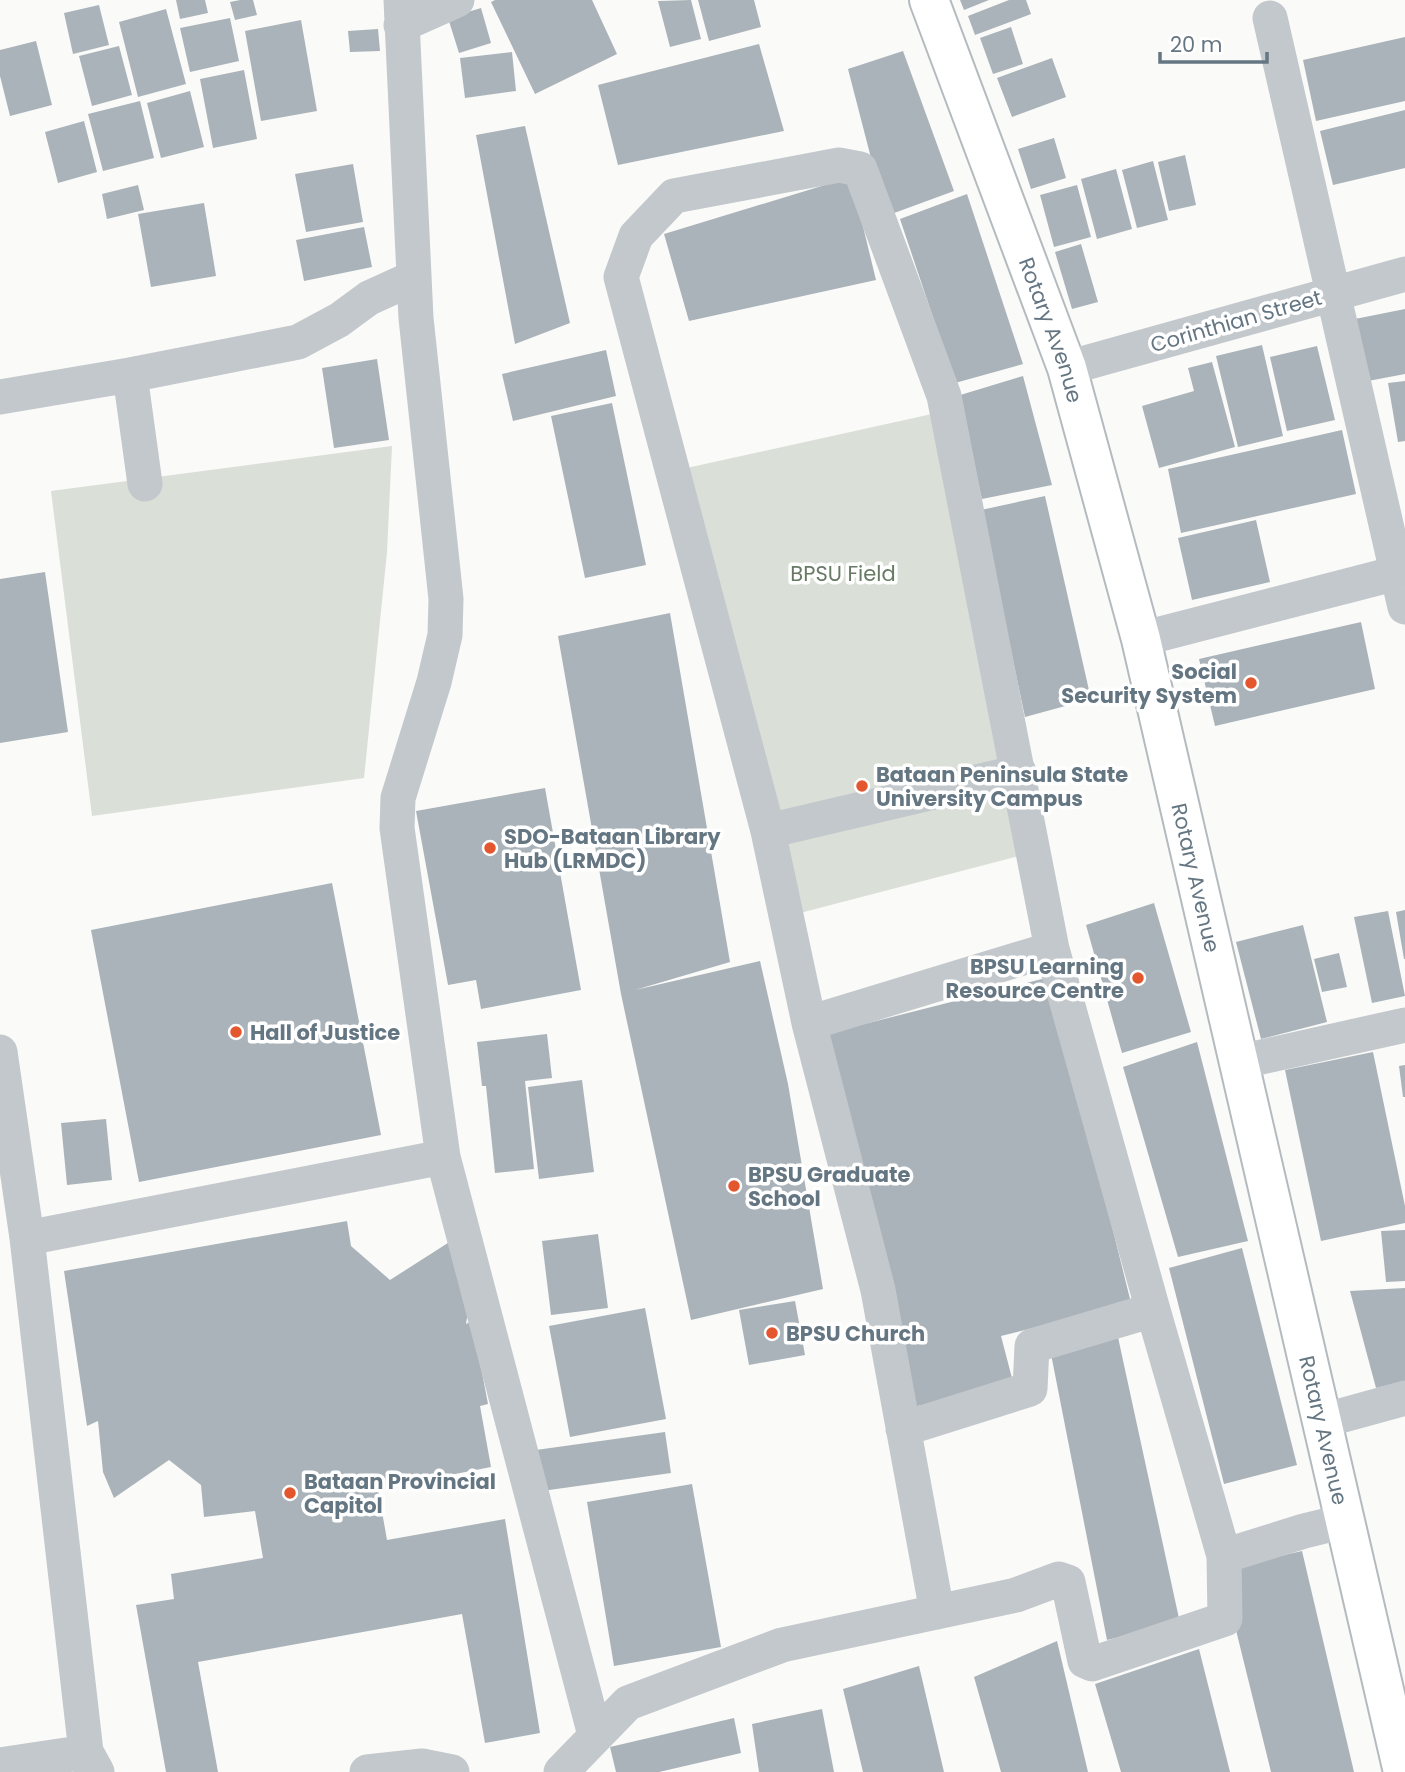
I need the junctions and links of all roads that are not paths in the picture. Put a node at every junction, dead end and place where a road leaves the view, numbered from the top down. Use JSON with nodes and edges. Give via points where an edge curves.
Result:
{"nodes":[{"id":1,"x":457,"y":0,"type":"edge"},
{"id":2,"x":929,"y":0,"type":"edge"},
{"id":3,"x":394,"y":8,"type":"edge"},
{"id":4,"x":1270,"y":18,"type":"dead end"},
{"id":5,"x":1405,"y":274,"type":"edge"},
{"id":6,"x":413,"y":278,"type":"junction"},
{"id":7,"x":1332,"y":295,"type":"junction"},
{"id":8,"x":1067,"y":368,"type":"junction"},
{"id":9,"x":130,"y":375,"type":"junction"},
{"id":10,"x":0,"y":397,"type":"edge"},
{"id":11,"x":145,"y":484,"type":"dead end"},
{"id":12,"x":1397,"y":573,"type":"junction"},
{"id":13,"x":1405,"y":607,"type":"edge"},
{"id":14,"x":1141,"y":639,"type":"junction"},
{"id":15,"x":1019,"y":772,"type":"junction"},
{"id":16,"x":768,"y":831,"type":"junction"},
{"id":17,"x":1052,"y":949,"type":"junction"},
{"id":18,"x":809,"y":1023,"type":"junction"},
{"id":19,"x":1405,"y":1025,"type":"edge"},
{"id":20,"x":0,"y":1052,"type":"edge"},
{"id":21,"x":1239,"y":1062,"type":"junction"},
{"id":22,"x":443,"y":1157,"type":"junction"},
{"id":23,"x":27,"y":1238,"type":"junction"},
{"id":24,"x":1153,"y":1310,"type":"junction"},
{"id":25,"x":1405,"y":1398,"type":"edge"},
{"id":26,"x":1322,"y":1420,"type":"junction"},
{"id":27,"x":903,"y":1429,"type":"junction"},
{"id":28,"x":1345,"y":1521,"type":"junction"},
{"id":29,"x":1224,"y":1556,"type":"junction"},
{"id":30,"x":937,"y":1612,"type":"junction"},
{"id":31,"x":1397,"y":1705,"type":"edge"},
{"id":32,"x":595,"y":1735,"type":"junction"},
{"id":33,"x":0,"y":1765,"type":"edge"},
{"id":34,"x":92,"y":1765,"type":"edge"},
{"id":35,"x":368,"y":1772,"type":"edge"},
{"id":36,"x":452,"y":1772,"type":"edge"},
{"id":37,"x":561,"y":1772,"type":"edge"},
{"id":38,"x":1403,"y":1772,"type":"edge"}],
"edges":[{"from":1,"to":3,"type":"street"},
{"from":2,"to":8,"type":"main road","name":"Rotary Avenue"},
{"from":3,"to":6,"type":"street","via":[[410,155]]},
{"from":4,"to":7,"type":"street"},
{"from":5,"to":7,"type":"street","name":"Corinthian Street"},
{"from":6,"to":9,"type":"street","via":[[369,298],[298,341]]},
{"from":6,"to":22,"type":"street","via":[[446,611],[434,682],[398,798],[397,828]]},
{"from":7,"to":8,"type":"street","name":"Corinthian Street"},
{"from":7,"to":12,"type":"street"},
{"from":8,"to":14,"type":"main road","name":"Rotary Avenue"},
{"from":9,"to":10,"type":"street"},
{"from":9,"to":11,"type":"street"},
{"from":12,"to":13,"type":"street"},
{"from":12,"to":14,"type":"street"},
{"from":14,"to":21,"type":"main road","name":"Rotary Avenue"},
{"from":15,"to":16,"type":"street"},
{"from":15,"to":16,"type":"street","via":[[944,396],[860,169],[839,165],[674,196],[636,236],[621,278]]},
{"from":15,"to":17,"type":"street"},
{"from":16,"to":18,"type":"street"},
{"from":17,"to":18,"type":"street"},
{"from":17,"to":24,"type":"street"},
{"from":18,"to":27,"type":"street","via":[[878,1290]]},
{"from":19,"to":21,"type":"street"},
{"from":20,"to":23,"type":"street"},
{"from":21,"to":26,"type":"main road","name":"Rotary Avenue"},
{"from":22,"to":23,"type":"street"},
{"from":22,"to":32,"type":"street"},
{"from":23,"to":34,"type":"street"},
{"from":24,"to":27,"type":"street","via":[[1032,1346],[1030,1389]]},
{"from":24,"to":29,"type":"street"},
{"from":25,"to":26,"type":"street"},
{"from":26,"to":28,"type":"main road","name":"Rotary Avenue"},
{"from":27,"to":30,"type":"street"},
{"from":28,"to":29,"type":"street"},
{"from":28,"to":31,"type":"main road","name":"Rotary Avenue"},
{"from":29,"to":30,"type":"street","via":[[1225,1619],[1092,1664],[1085,1661],[1064,1579]]},
{"from":30,"to":32,"type":"street","via":[[782,1644],[628,1703]]},
{"from":31,"to":38,"type":"main road","name":"Rotary Avenue"},
{"from":32,"to":37,"type":"street"},
{"from":33,"to":34,"type":"street"},
{"from":35,"to":36,"type":"street","via":[[422,1766]]}]}
